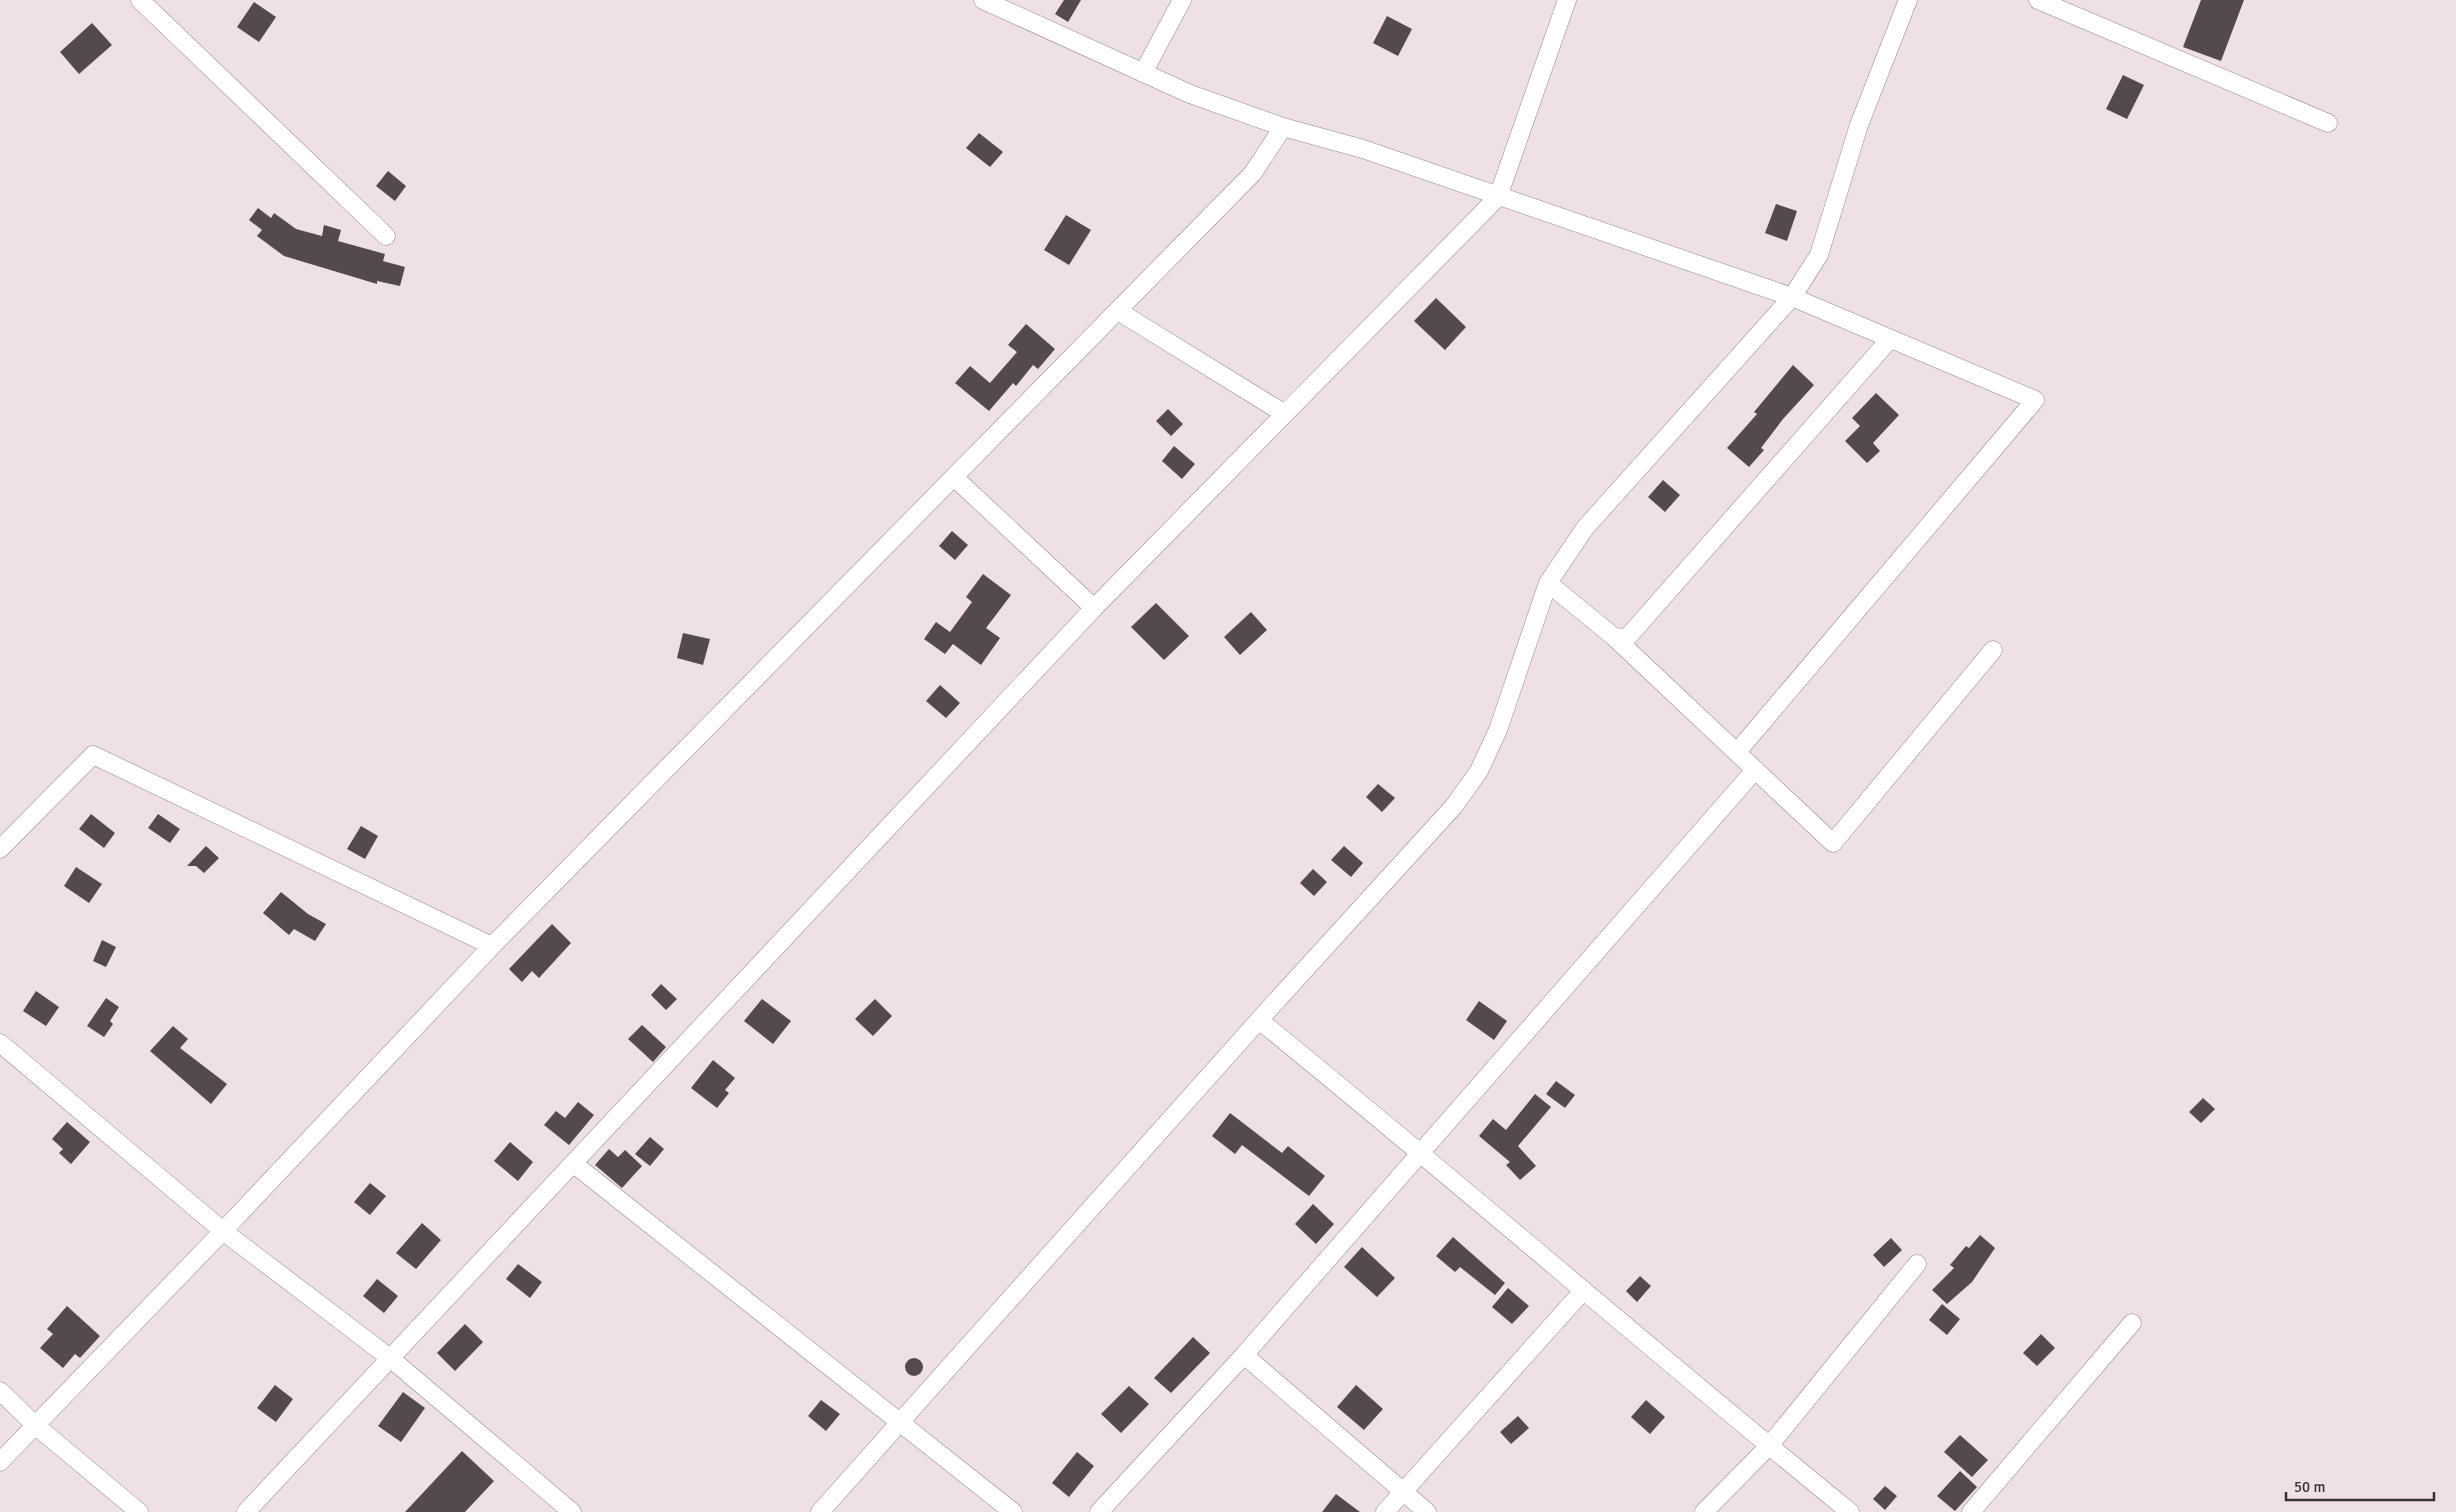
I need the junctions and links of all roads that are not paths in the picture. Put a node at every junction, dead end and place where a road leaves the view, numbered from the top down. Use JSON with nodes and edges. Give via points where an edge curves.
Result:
{"nodes":[{"id":1,"x":140,"y":0,"type":"edge"},
{"id":2,"x":983,"y":0,"type":"edge"},
{"id":3,"x":1182,"y":0,"type":"edge"},
{"id":4,"x":1567,"y":0,"type":"edge"},
{"id":5,"x":1908,"y":0,"type":"edge"},
{"id":6,"x":2038,"y":0,"type":"edge"},
{"id":7,"x":1143,"y":73,"type":"junction"},
{"id":8,"x":2328,"y":123,"type":"dead end"},
{"id":9,"x":1283,"y":127,"type":"junction"},
{"id":10,"x":1498,"y":197,"type":"junction"},
{"id":11,"x":386,"y":236,"type":"dead end"},
{"id":12,"x":1792,"y":297,"type":"junction"},
{"id":13,"x":1118,"y":311,"type":"junction"},
{"id":14,"x":1890,"y":339,"type":"junction"},
{"id":15,"x":1285,"y":414,"type":"junction"},
{"id":16,"x":955,"y":478,"type":"junction"},
{"id":17,"x":1548,"y":583,"type":"junction"},
{"id":18,"x":1094,"y":608,"type":"junction"},
{"id":19,"x":1614,"y":637,"type":"junction"},
{"id":20,"x":1993,"y":650,"type":"dead end"},
{"id":21,"x":1737,"y":752,"type":"junction"},
{"id":22,"x":1755,"y":770,"type":"junction"},
{"id":23,"x":0,"y":849,"type":"edge"},
{"id":24,"x":492,"y":946,"type":"junction"},
{"id":25,"x":1258,"y":1020,"type":"junction"},
{"id":26,"x":0,"y":1043,"type":"edge"},
{"id":27,"x":1420,"y":1151,"type":"junction"},
{"id":28,"x":574,"y":1164,"type":"junction"},
{"id":29,"x":223,"y":1231,"type":"junction"},
{"id":30,"x":1917,"y":1264,"type":"dead end"},
{"id":31,"x":1583,"y":1291,"type":"junction"},
{"id":32,"x":2132,"y":1323,"type":"dead end"},
{"id":33,"x":1244,"y":1355,"type":"junction"},
{"id":34,"x":390,"y":1358,"type":"junction"},
{"id":35,"x":0,"y":1391,"type":"edge"},
{"id":36,"x":899,"y":1420,"type":"junction"},
{"id":37,"x":35,"y":1425,"type":"junction"},
{"id":38,"x":1769,"y":1446,"type":"junction"},
{"id":39,"x":0,"y":1462,"type":"edge"},
{"id":40,"x":1403,"y":1491,"type":"junction"},
{"id":41,"x":139,"y":1512,"type":"edge"},
{"id":42,"x":246,"y":1512,"type":"edge"},
{"id":43,"x":572,"y":1512,"type":"edge"},
{"id":44,"x":820,"y":1512,"type":"edge"},
{"id":45,"x":1013,"y":1512,"type":"edge"},
{"id":46,"x":1099,"y":1512,"type":"edge"},
{"id":47,"x":1385,"y":1512,"type":"edge"},
{"id":48,"x":1427,"y":1512,"type":"edge"},
{"id":49,"x":1704,"y":1512,"type":"edge"},
{"id":50,"x":1850,"y":1512,"type":"edge"},
{"id":51,"x":1971,"y":1512,"type":"edge"}],
"edges":[{"from":1,"to":11,"type":"street"},
{"from":2,"to":7,"type":"street"},
{"from":3,"to":7,"type":"street"},
{"from":4,"to":10,"type":"street"},
{"from":5,"to":12,"type":"street","via":[[1859,125],[1819,255]]},
{"from":6,"to":8,"type":"street"},
{"from":7,"to":9,"type":"street","via":[[1190,94]]},
{"from":9,"to":10,"type":"street","via":[[1363,149]]},
{"from":9,"to":13,"type":"street","via":[[1253,173]]},
{"from":10,"to":12,"type":"street"},
{"from":10,"to":15,"type":"street"},
{"from":12,"to":14,"type":"street"},
{"from":12,"to":17,"type":"street","via":[[1585,528]]},
{"from":13,"to":15,"type":"street"},
{"from":13,"to":16,"type":"street"},
{"from":14,"to":19,"type":"street","via":[[1627,638]]},
{"from":14,"to":21,"type":"street","via":[[2036,400]]},
{"from":15,"to":18,"type":"street"},
{"from":16,"to":18,"type":"street"},
{"from":16,"to":24,"type":"street"},
{"from":17,"to":19,"type":"street"},
{"from":17,"to":25,"type":"street","via":[[1498,730],[1479,771],[1454,806]]},
{"from":18,"to":28,"type":"street"},
{"from":19,"to":21,"type":"street"},
{"from":20,"to":22,"type":"street","via":[[1833,843]]},
{"from":21,"to":22,"type":"street"},
{"from":22,"to":27,"type":"street"},
{"from":23,"to":24,"type":"street","via":[[93,755]]},
{"from":24,"to":29,"type":"street"},
{"from":25,"to":27,"type":"street"},
{"from":25,"to":36,"type":"street"},
{"from":26,"to":29,"type":"street"},
{"from":27,"to":31,"type":"street"},
{"from":27,"to":33,"type":"street"},
{"from":28,"to":34,"type":"street"},
{"from":28,"to":36,"type":"street"},
{"from":29,"to":34,"type":"street"},
{"from":29,"to":37,"type":"street"},
{"from":30,"to":38,"type":"street"},
{"from":31,"to":38,"type":"street"},
{"from":31,"to":40,"type":"street"},
{"from":32,"to":51,"type":"street"},
{"from":33,"to":40,"type":"street"},
{"from":33,"to":46,"type":"street"},
{"from":34,"to":42,"type":"street"},
{"from":34,"to":43,"type":"street"},
{"from":35,"to":37,"type":"street"},
{"from":36,"to":44,"type":"street"},
{"from":36,"to":45,"type":"street"},
{"from":37,"to":39,"type":"street"},
{"from":37,"to":41,"type":"street"},
{"from":38,"to":49,"type":"street"},
{"from":38,"to":50,"type":"street"},
{"from":40,"to":47,"type":"street"},
{"from":40,"to":48,"type":"street"}]}
